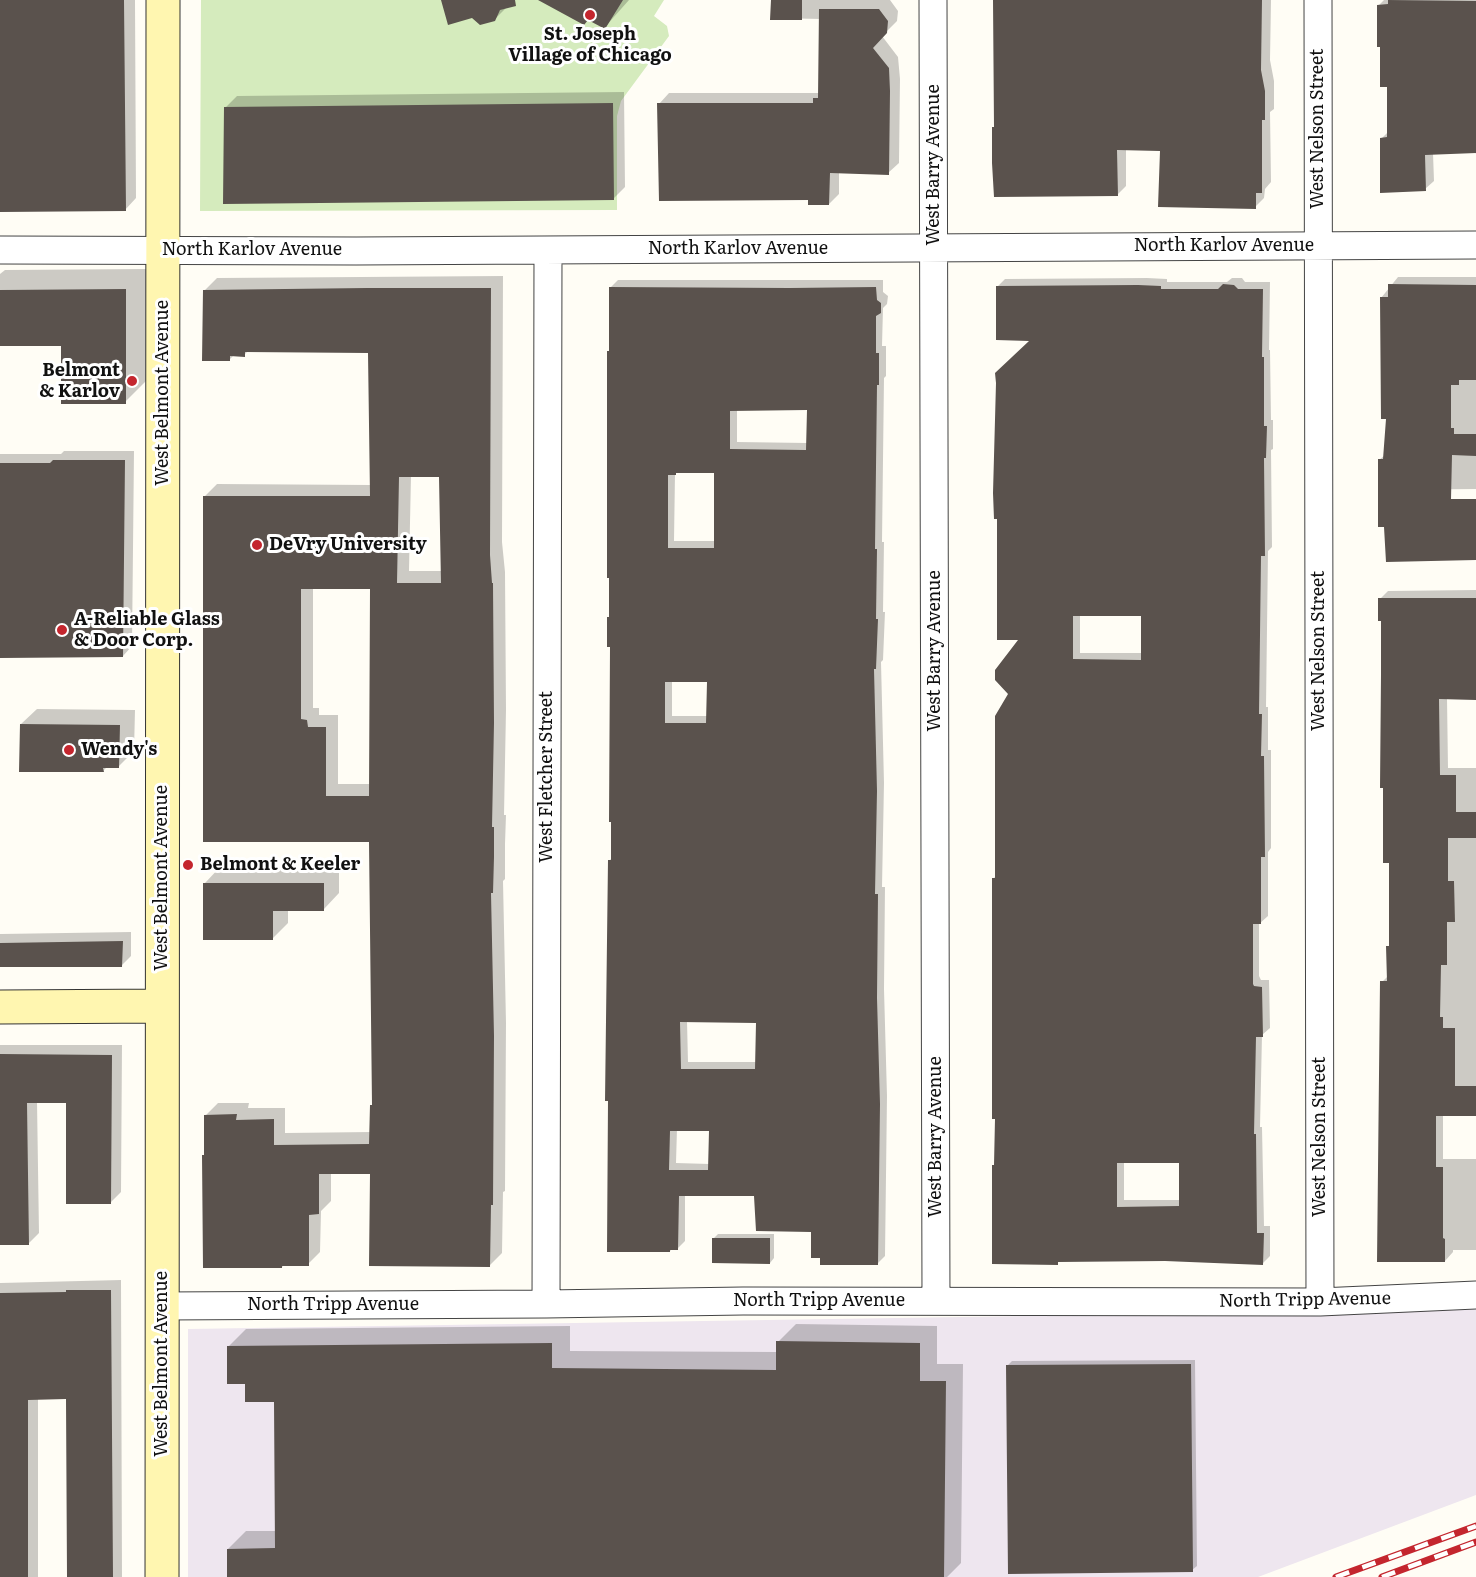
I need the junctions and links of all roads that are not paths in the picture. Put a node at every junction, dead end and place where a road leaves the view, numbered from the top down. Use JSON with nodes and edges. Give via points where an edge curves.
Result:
{"nodes":[{"id":1,"x":163,"y":0,"type":"edge"},
{"id":2,"x":933,"y":0,"type":"edge"},
{"id":3,"x":1318,"y":0,"type":"edge"},
{"id":4,"x":1476,"y":245,"type":"edge"},
{"id":5,"x":1318,"y":246,"type":"junction"},
{"id":6,"x":934,"y":248,"type":"junction"},
{"id":7,"x":0,"y":250,"type":"edge"},
{"id":8,"x":163,"y":250,"type":"junction"},
{"id":9,"x":549,"y":250,"type":"junction"},
{"id":10,"x":0,"y":1006,"type":"edge"},
{"id":11,"x":162,"y":1006,"type":"junction"},
{"id":12,"x":1476,"y":1295,"type":"edge"},
{"id":13,"x":936,"y":1301,"type":"junction"},
{"id":14,"x":1320,"y":1302,"type":"junction"},
{"id":15,"x":546,"y":1305,"type":"junction"},
{"id":16,"x":162,"y":1306,"type":"junction"},
{"id":17,"x":162,"y":1577,"type":"edge"}],
"edges":[{"from":1,"to":8,"type":"main road","name":"West Belmont Avenue"},
{"from":2,"to":6,"type":"street","name":"West Barry Avenue"},
{"from":3,"to":5,"type":"street","name":"West Nelson Street"},
{"from":4,"to":5,"type":"street","name":"North Karlov Avenue"},
{"from":5,"to":6,"type":"street","name":"North Karlov Avenue"},
{"from":5,"to":14,"type":"street","name":"West Nelson Street"},
{"from":6,"to":9,"type":"street","name":"North Karlov Avenue"},
{"from":6,"to":13,"type":"street","name":"West Barry Avenue"},
{"from":7,"to":8,"type":"street","name":"North Karlov Avenue"},
{"from":8,"to":9,"type":"street","name":"North Karlov Avenue"},
{"from":8,"to":11,"type":"main road","name":"West Belmont Avenue"},
{"from":9,"to":15,"type":"street","name":"West Fletcher Street"},
{"from":10,"to":11,"type":"main road"},
{"from":11,"to":16,"type":"main road","name":"West Belmont Avenue"},
{"from":12,"to":14,"type":"street","name":"North Tripp Avenue"},
{"from":13,"to":14,"type":"street","name":"North Tripp Avenue"},
{"from":13,"to":15,"type":"street","name":"North Tripp Avenue"},
{"from":15,"to":16,"type":"street","name":"North Tripp Avenue"},
{"from":16,"to":17,"type":"main road","name":"West Belmont Avenue"}]}
